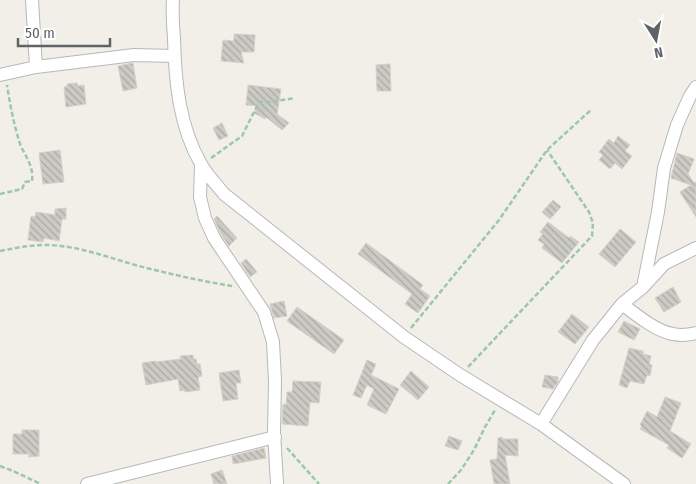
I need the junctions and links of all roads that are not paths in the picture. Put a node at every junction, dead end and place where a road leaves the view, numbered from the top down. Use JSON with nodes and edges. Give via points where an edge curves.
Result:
{"nodes":[{"id":1,"x":32,"y":0,"type":"edge"},
{"id":2,"x":173,"y":0,"type":"edge"},
{"id":3,"x":174,"y":56,"type":"junction"},
{"id":4,"x":36,"y":67,"type":"junction"},
{"id":5,"x":2,"y":74,"type":"edge"},
{"id":6,"x":696,"y":87,"type":"edge"},
{"id":7,"x":201,"y":165,"type":"junction"},
{"id":8,"x":696,"y":248,"type":"edge"},
{"id":9,"x":643,"y":287,"type":"junction"},
{"id":10,"x":622,"y":304,"type":"junction"},
{"id":11,"x":696,"y":333,"type":"edge"},
{"id":12,"x":541,"y":424,"type":"junction"},
{"id":13,"x":274,"y":435,"type":"junction"},
{"id":14,"x":86,"y":484,"type":"edge"},
{"id":15,"x":277,"y":484,"type":"edge"},
{"id":16,"x":624,"y":484,"type":"edge"}],
"edges":[{"from":1,"to":4,"type":"street"},
{"from":2,"to":3,"type":"street"},
{"from":3,"to":4,"type":"street","via":[[134,55]]},
{"from":3,"to":7,"type":"street","via":[[182,116]]},
{"from":4,"to":5,"type":"street"},
{"from":6,"to":9,"type":"street","via":[[677,125],[664,168]]},
{"from":7,"to":12,"type":"street","via":[[224,194],[404,337]]},
{"from":7,"to":13,"type":"street","via":[[200,197],[205,218],[214,238],[264,312],[273,342],[276,381]]},
{"from":8,"to":9,"type":"street","via":[[664,264]]},
{"from":9,"to":10,"type":"street"},
{"from":10,"to":11,"type":"street","via":[[645,322],[671,334]]},
{"from":10,"to":12,"type":"street","via":[[594,340]]},
{"from":12,"to":16,"type":"street"},
{"from":13,"to":14,"type":"street"},
{"from":13,"to":15,"type":"street"}]}
